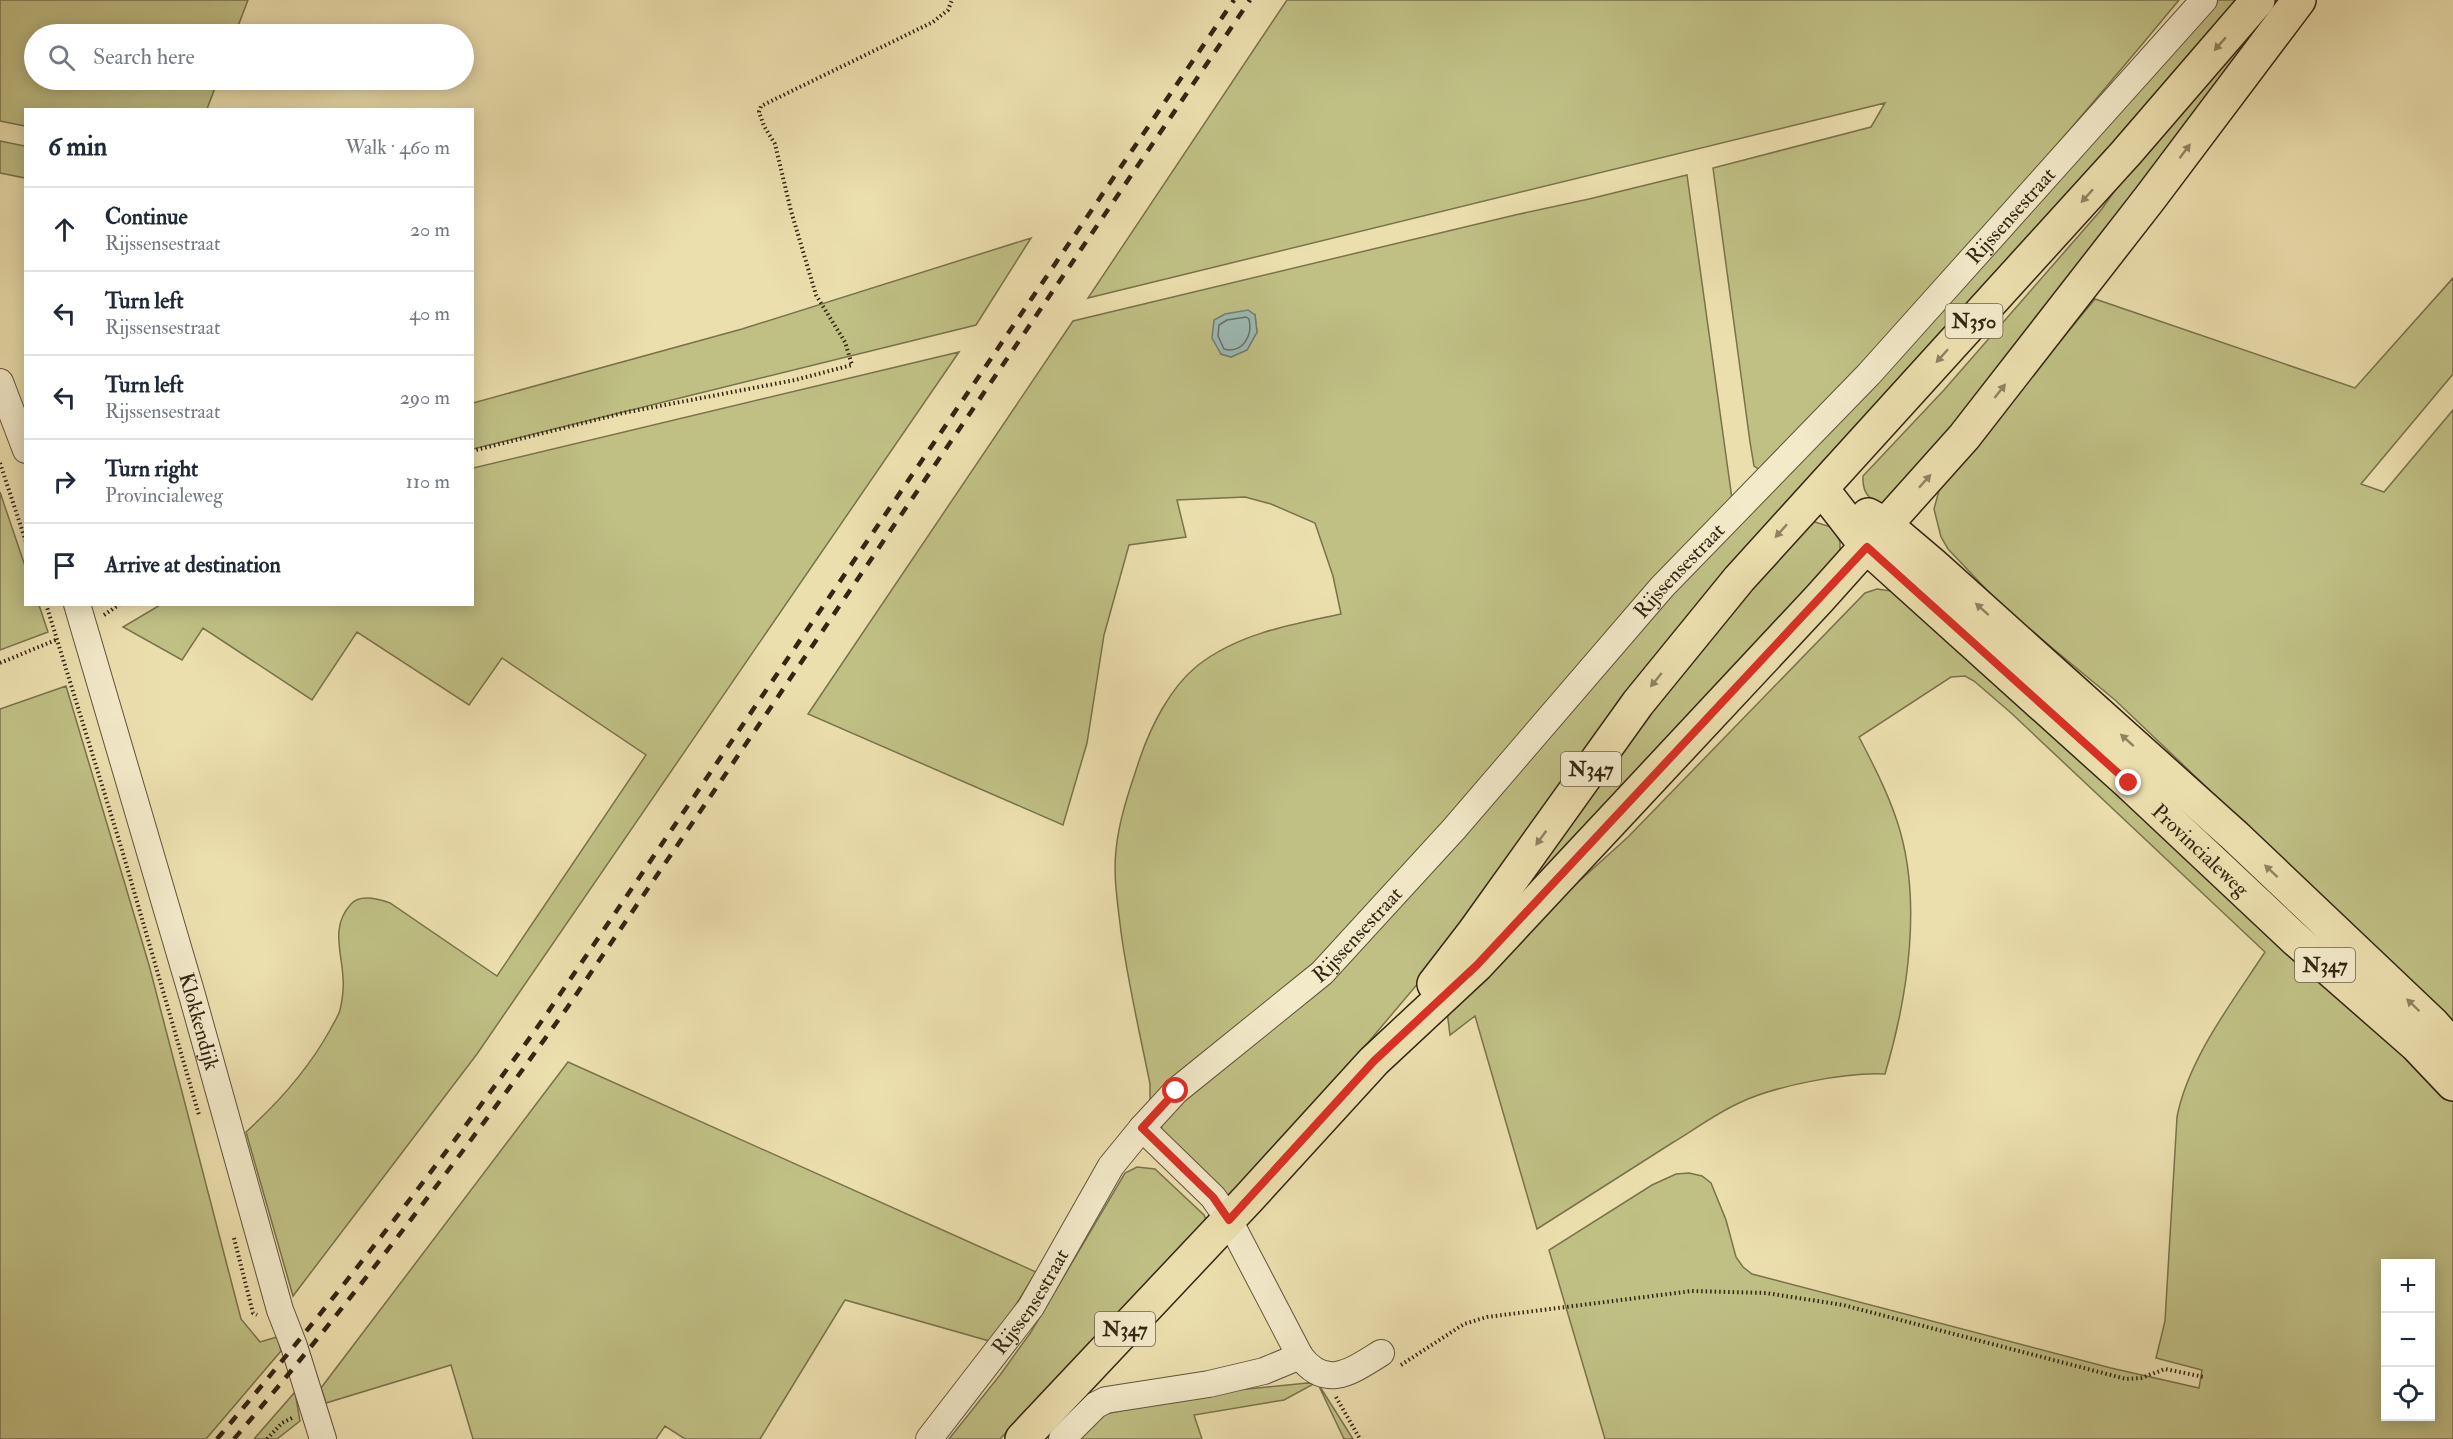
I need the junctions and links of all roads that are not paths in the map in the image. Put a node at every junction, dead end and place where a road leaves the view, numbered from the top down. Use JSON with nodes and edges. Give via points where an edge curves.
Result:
{"nodes":[{"id":1,"x":2204,"y":0,"type":"edge"},
{"id":2,"x":2258,"y":0,"type":"edge"},
{"id":3,"x":2299,"y":0,"type":"edge"},
{"id":4,"x":0,"y":382,"type":"edge"},
{"id":5,"x":24,"y":445,"type":"edge"},
{"id":6,"x":1822,"y":489,"type":"junction"},
{"id":7,"x":1876,"y":536,"type":"junction"},
{"id":8,"x":78,"y":606,"type":"edge"},
{"id":9,"x":2453,"y":1047,"type":"edge"},
{"id":10,"x":1374,"y":1061,"type":"junction"},
{"id":11,"x":2453,"y":1084,"type":"edge"},
{"id":12,"x":1142,"y":1128,"type":"junction"},
{"id":13,"x":1229,"y":1220,"type":"junction"},
{"id":14,"x":1300,"y":1356,"type":"junction"},
{"id":15,"x":1390,"y":1360,"type":"road end"},
{"id":16,"x":323,"y":1439,"type":"edge"},
{"id":17,"x":929,"y":1439,"type":"edge"},
{"id":18,"x":1022,"y":1439,"type":"edge"},
{"id":19,"x":1062,"y":1439,"type":"edge"}],
"edges":[{"from":1,"to":12,"type":"street","name":"Rijssensestraat","via":[[1869,374],[1662,587],[1454,829],[1322,973],[1176,1091]]},
{"from":2,"to":6,"type":"main road","name":"Rijssensestraat","number":"N350","one_way":true,"via":[[2126,153]]},
{"from":7,"to":3,"type":"main road","name":"Rijssensestraat","number":"N350","one_way":true,"via":[[1964,437]]},
{"from":4,"to":5,"type":"street"},
{"from":6,"to":7,"type":"main road","number":"N347"},
{"from":6,"to":10,"type":"main road","name":"Rijssensestraat","number":"N347","one_way":true,"via":[[1739,579],[1638,703],[1474,932]]},
{"from":9,"to":7,"type":"main road","name":"Provincialeweg","number":"N347","one_way":true,"via":[[2236,837]]},
{"from":7,"to":10,"type":"main road","name":"Rijssensestraat","number":"N347","via":[[1477,965]]},
{"from":7,"to":11,"type":"main road","name":"Provincialeweg","number":"N347","via":[[2129,783],[2295,939],[2416,1045]]},
{"from":8,"to":16,"type":"street","name":"Klokkendijk","via":[[280,1310]]},
{"from":10,"to":13,"type":"main road","name":"Rijssensestraat","number":"N347"},
{"from":12,"to":13,"type":"street","via":[[1213,1197]]},
{"from":12,"to":17,"type":"street","name":"Rijssensestraat","via":[[1111,1166],[1031,1307]]},
{"from":13,"to":14,"type":"street"},
{"from":13,"to":18,"type":"main road","name":"Rijssensestraat","number":"N347"},
{"from":14,"to":15,"type":"street","via":[[1309,1368],[1325,1375],[1346,1374]]},
{"from":14,"to":19,"type":"street","via":[[1264,1371],[1209,1384],[1106,1400]]}]}
